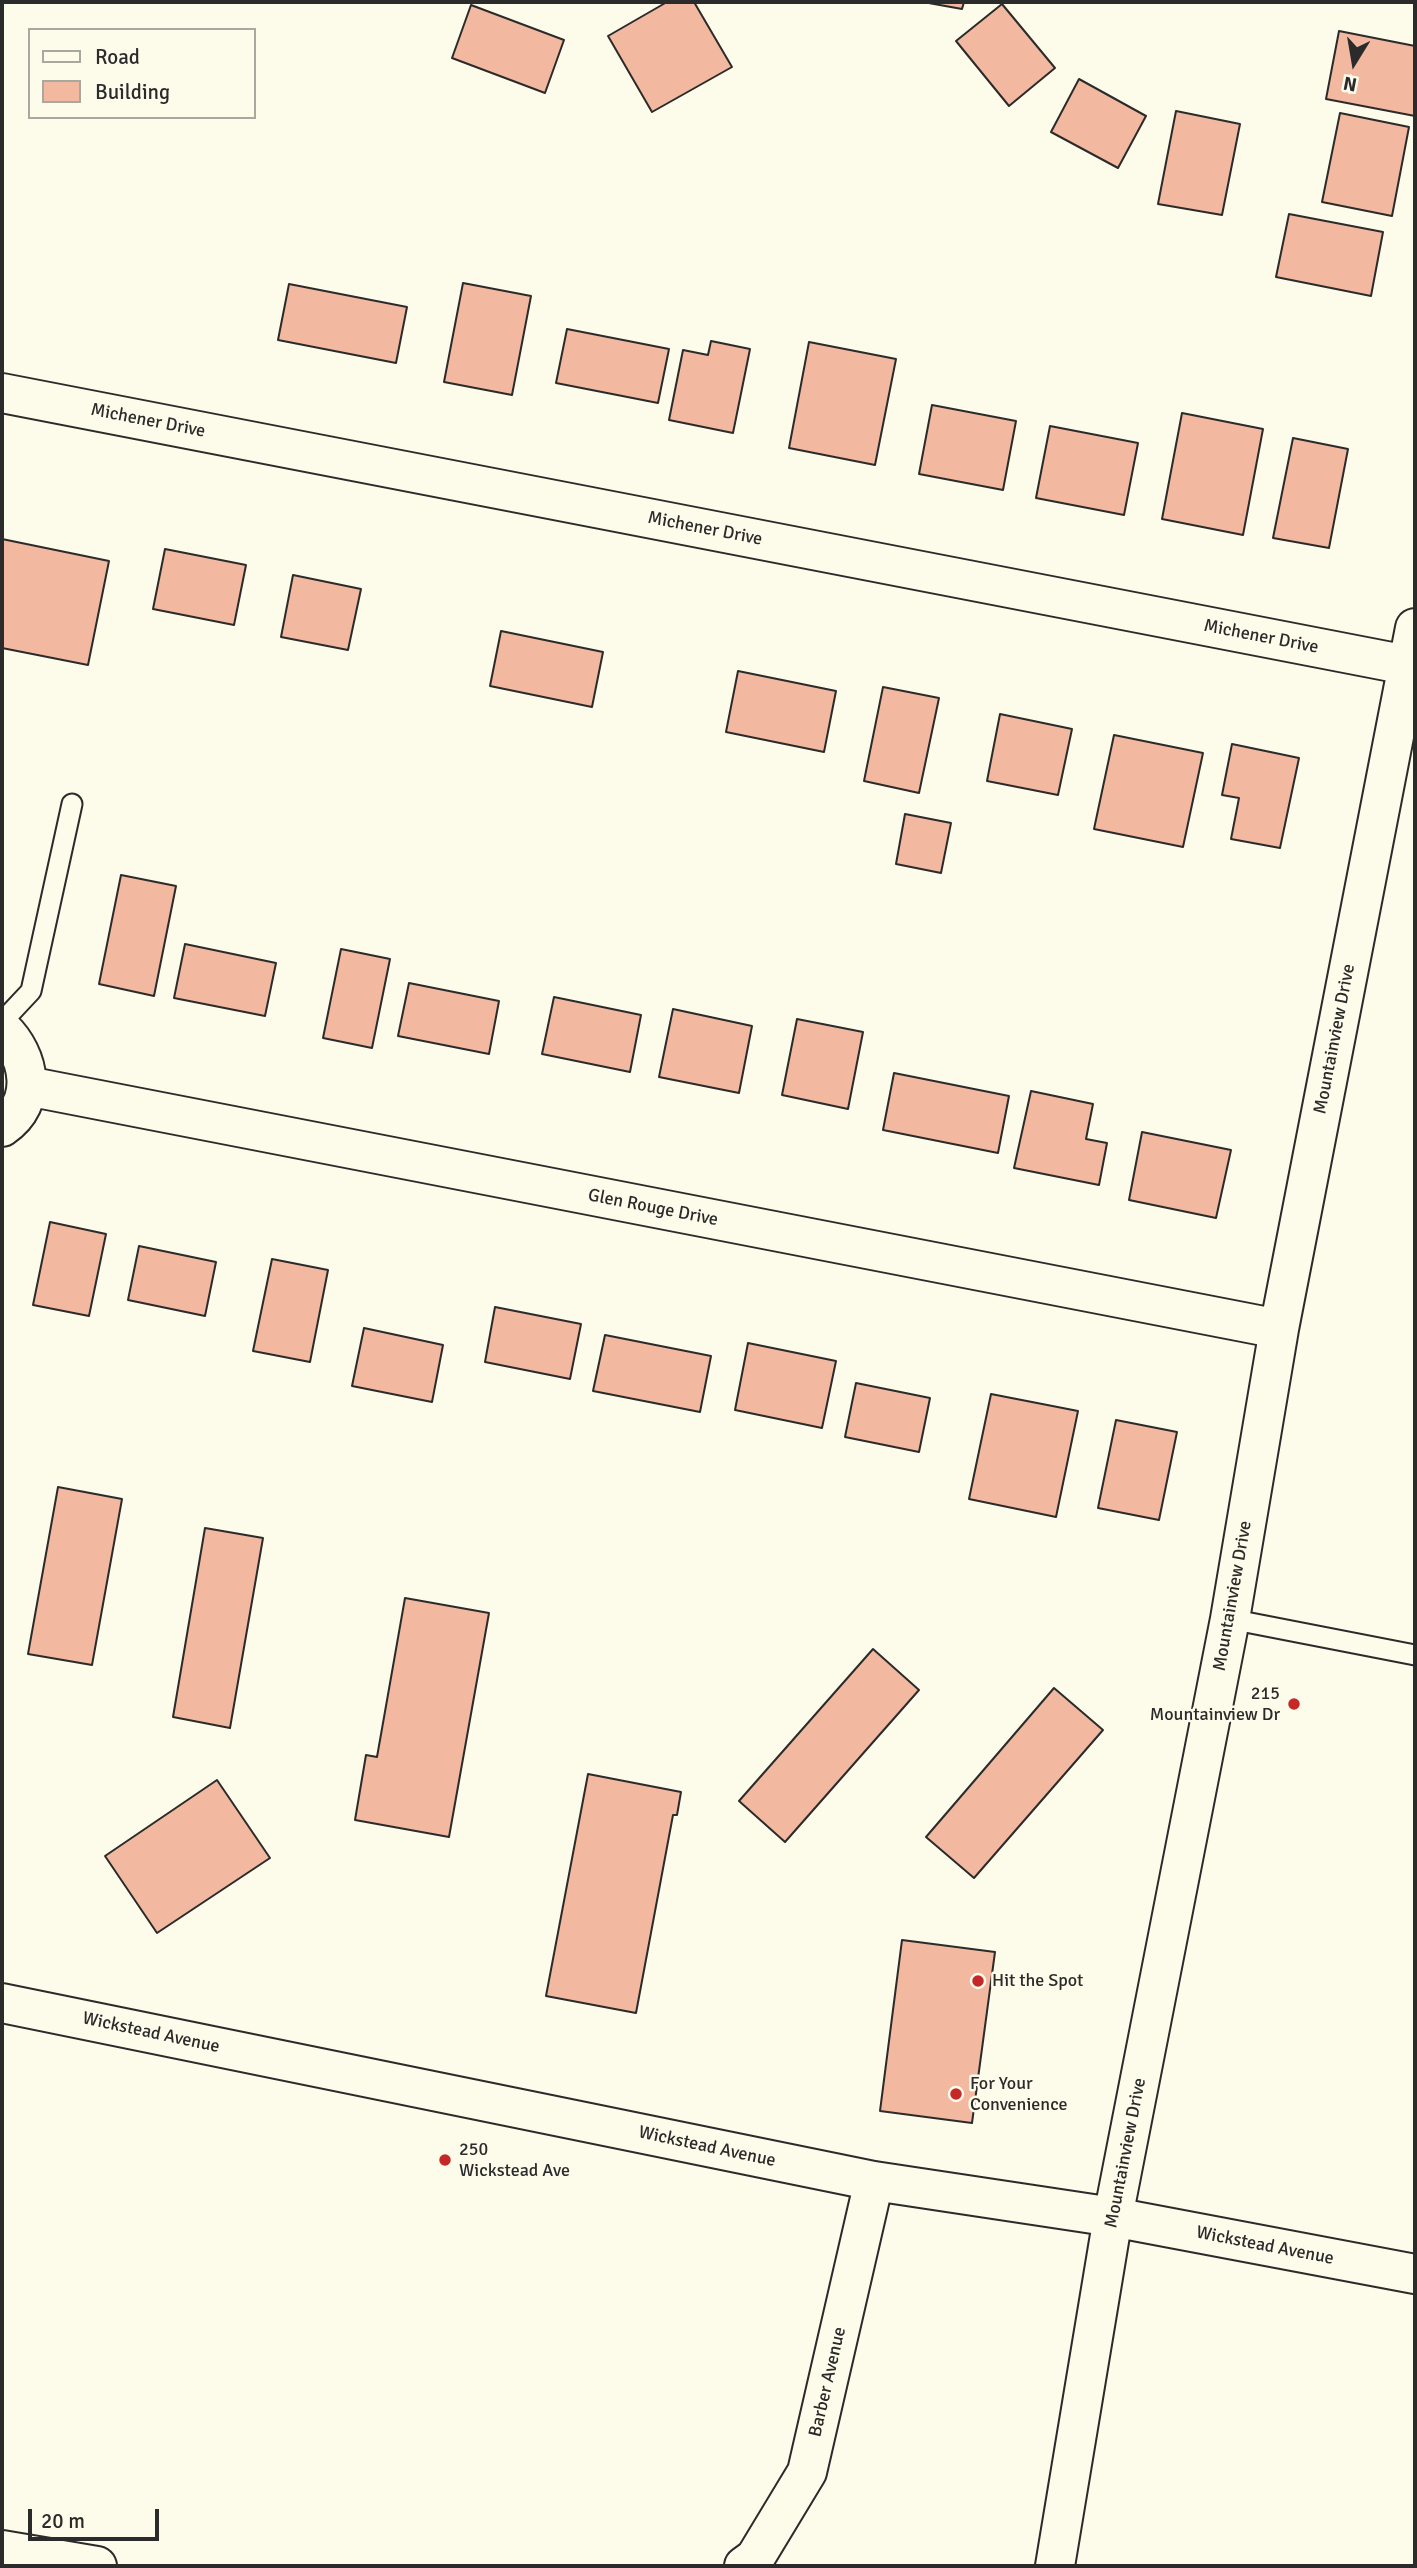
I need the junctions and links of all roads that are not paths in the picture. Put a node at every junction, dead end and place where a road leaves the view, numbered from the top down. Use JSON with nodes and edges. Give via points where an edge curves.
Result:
{"nodes":[{"id":1,"x":2,"y":393,"type":"edge"},
{"id":2,"x":1415,"y":628,"type":"edge"},
{"id":3,"x":1408,"y":665,"type":"junction"},
{"id":4,"x":72,"y":804,"type":"dead end"},
{"id":5,"x":2,"y":1023,"type":"edge"},
{"id":6,"x":2,"y":1029,"type":"edge"},
{"id":7,"x":27,"y":1086,"type":"junction"},
{"id":8,"x":2,"y":1127,"type":"edge"},
{"id":9,"x":1279,"y":1329,"type":"junction"},
{"id":10,"x":1230,"y":1619,"type":"junction"},
{"id":11,"x":1415,"y":1655,"type":"edge"},
{"id":12,"x":2,"y":2003,"type":"edge"},
{"id":13,"x":874,"y":2181,"type":"junction"},
{"id":14,"x":1113,"y":2217,"type":"junction"},
{"id":15,"x":1415,"y":2274,"type":"edge"},
{"id":16,"x":2,"y":2550,"type":"edge"},
{"id":17,"x":97,"y":2566,"type":"edge"},
{"id":18,"x":744,"y":2566,"type":"edge"},
{"id":19,"x":1055,"y":2566,"type":"edge"}],
"edges":[{"from":1,"to":3,"type":"street","name":"Michener Drive"},
{"from":2,"to":3,"type":"street","name":"Mountainview Drive"},
{"from":3,"to":9,"type":"street","name":"Mountainview Drive"},
{"from":4,"to":5,"type":"lane","via":[[31,991]]},
{"from":6,"to":7,"type":"street","via":[[17,1044],[26,1064]]},
{"from":7,"to":8,"type":"street","via":[[20,1107]]},
{"from":7,"to":9,"type":"street","name":"Glen Rouge Drive"},
{"from":9,"to":10,"type":"street","name":"Mountainview Drive"},
{"from":10,"to":11,"type":"lane"},
{"from":10,"to":14,"type":"street","name":"Mountainview Drive"},
{"from":12,"to":13,"type":"street","name":"Wickstead Avenue"},
{"from":13,"to":14,"type":"street","name":"Wickstead Avenue"},
{"from":13,"to":18,"type":"street","name":"Barber Avenue","via":[[807,2472],[755,2558]]},
{"from":14,"to":15,"type":"street","name":"Wickstead Avenue"},
{"from":14,"to":19,"type":"street","name":"Mountainview Drive"},
{"from":16,"to":17,"type":"street"}]}
